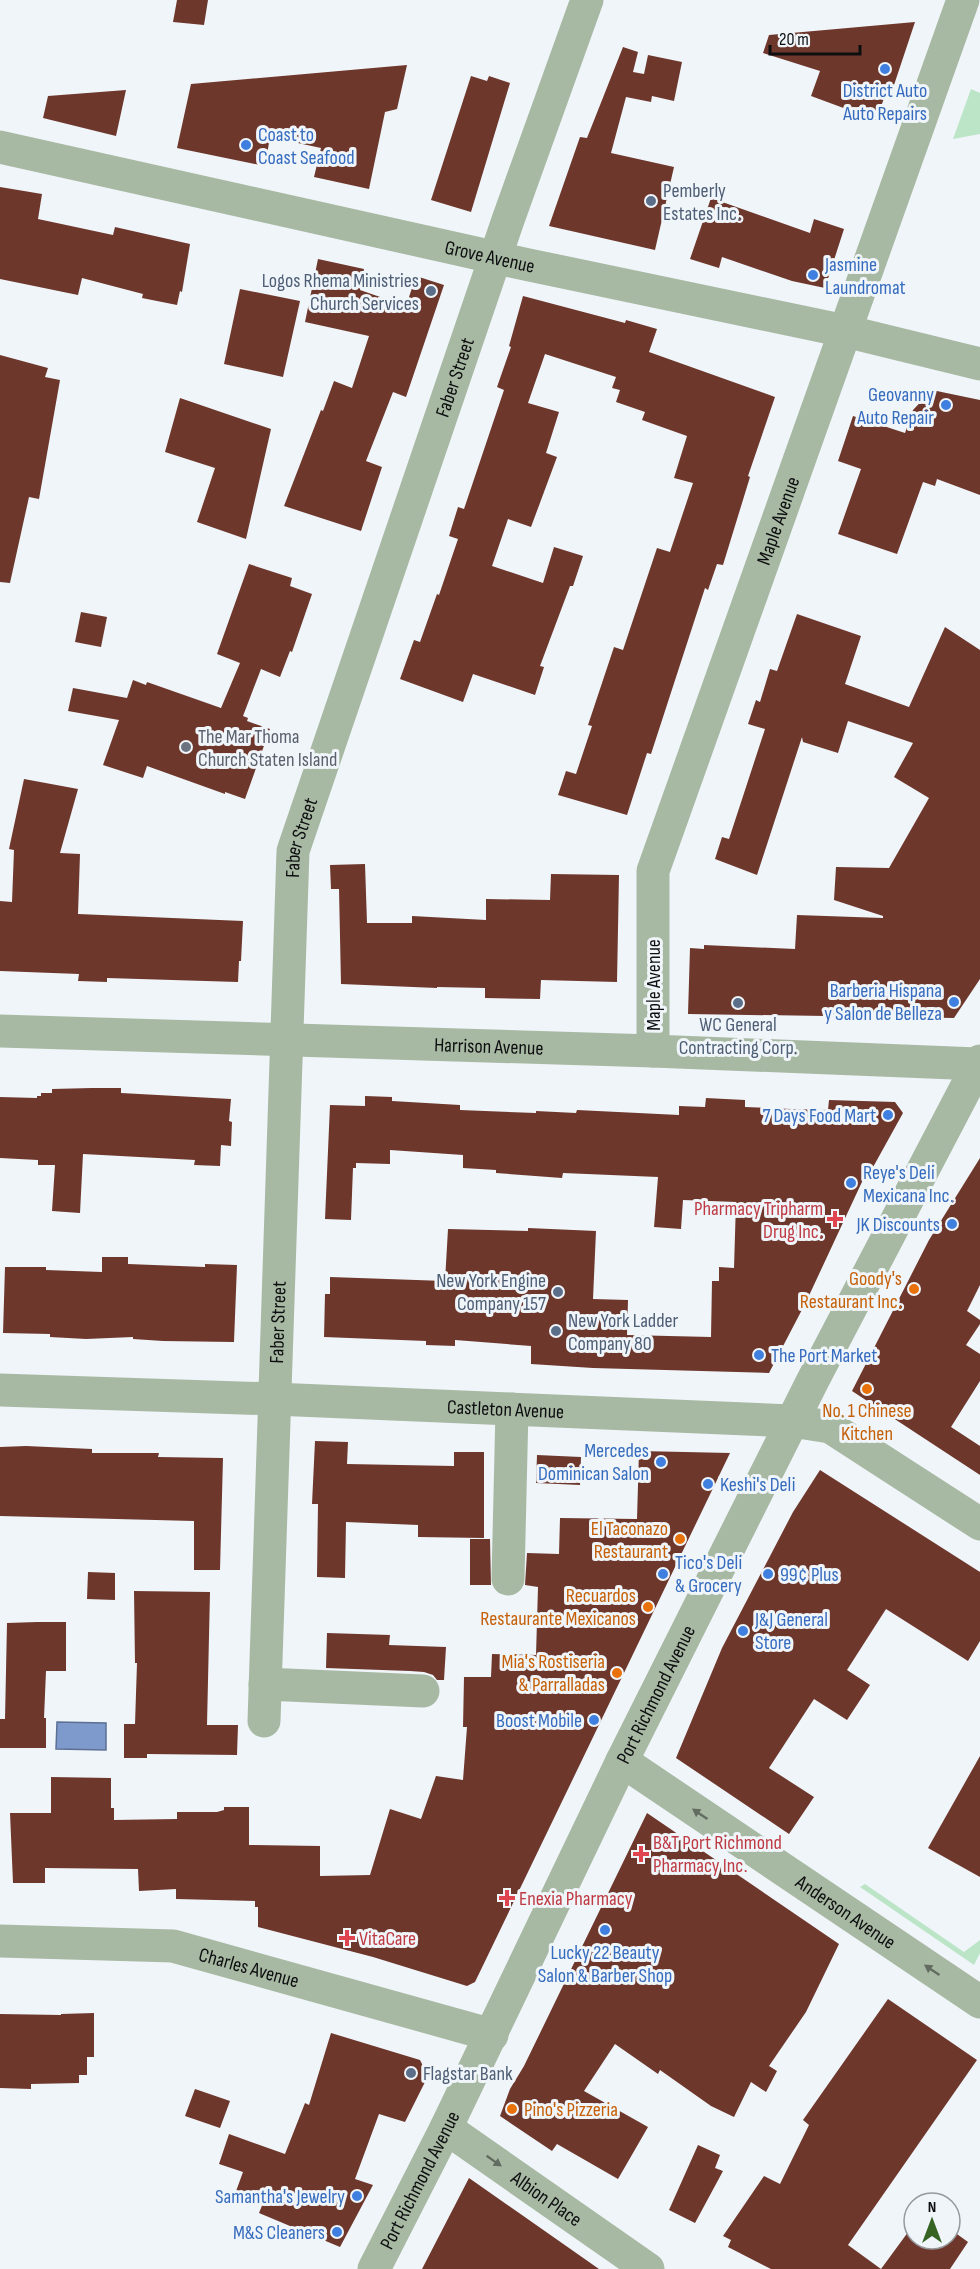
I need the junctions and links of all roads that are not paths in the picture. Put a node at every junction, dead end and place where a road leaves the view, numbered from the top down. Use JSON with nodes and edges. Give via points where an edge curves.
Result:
{"nodes":[{"id":1,"x":587,"y":0,"type":"edge"},
{"id":2,"x":963,"y":0,"type":"edge"},
{"id":3,"x":0,"y":147,"type":"edge"},
{"id":4,"x":497,"y":257,"type":"junction"},
{"id":5,"x":845,"y":331,"type":"junction"},
{"id":6,"x":980,"y":364,"type":"edge"},
{"id":7,"x":0,"y":1031,"type":"edge"},
{"id":8,"x":285,"y":1040,"type":"junction"},
{"id":9,"x":653,"y":1052,"type":"junction"},
{"id":10,"x":979,"y":1063,"type":"edge"},
{"id":11,"x":0,"y":1390,"type":"edge"},
{"id":12,"x":274,"y":1399,"type":"junction"},
{"id":13,"x":512,"y":1409,"type":"junction"},
{"id":14,"x":792,"y":1421,"type":"junction"},
{"id":15,"x":980,"y":1524,"type":"edge"},
{"id":16,"x":508,"y":1579,"type":"dead end"},
{"id":17,"x":265,"y":1683,"type":"junction"},
{"id":18,"x":423,"y":1690,"type":"dead end"},
{"id":19,"x":264,"y":1721,"type":"dead end"},
{"id":20,"x":622,"y":1761,"type":"junction"},
{"id":21,"x":0,"y":1941,"type":"edge"},
{"id":22,"x":980,"y":2002,"type":"edge"},
{"id":23,"x":492,"y":2035,"type":"junction"},
{"id":24,"x":446,"y":2128,"type":"junction"},
{"id":25,"x":374,"y":2269,"type":"edge"},
{"id":26,"x":648,"y":2269,"type":"edge"}],
"edges":[{"from":1,"to":4,"type":"street","name":"Faber Street"},
{"from":2,"to":5,"type":"street","name":"Maple Avenue"},
{"from":3,"to":4,"type":"street","name":"Grove Avenue"},
{"from":4,"to":5,"type":"street","name":"Grove Avenue"},
{"from":4,"to":8,"type":"street","name":"Faber Street","via":[[293,851]]},
{"from":5,"to":6,"type":"street","name":"Grove Avenue"},
{"from":5,"to":9,"type":"street","name":"Maple Avenue","via":[[653,871]]},
{"from":7,"to":8,"type":"street","name":"Harrison Avenue"},
{"from":8,"to":9,"type":"street","name":"Harrison Avenue"},
{"from":8,"to":12,"type":"street","name":"Faber Street"},
{"from":9,"to":10,"type":"street","name":"Harrison Avenue"},
{"from":10,"to":14,"type":"street","name":"Port Richmond Avenue"},
{"from":11,"to":12,"type":"street","name":"Castleton Avenue"},
{"from":12,"to":13,"type":"street","name":"Castleton Avenue"},
{"from":12,"to":17,"type":"street","name":"Faber Street"},
{"from":13,"to":14,"type":"street","name":"Castleton Avenue"},
{"from":13,"to":16,"type":"street"},
{"from":14,"to":15,"type":"street","name":"Castleton Avenue","via":[[830,1427]]},
{"from":14,"to":20,"type":"street","name":"Port Richmond Avenue"},
{"from":17,"to":18,"type":"street"},
{"from":17,"to":19,"type":"street","name":"Faber Street"},
{"from":22,"to":20,"type":"street","name":"Anderson Avenue","one_way":true},
{"from":20,"to":23,"type":"street","name":"Port Richmond Avenue"},
{"from":21,"to":23,"type":"street","name":"Charles Avenue","via":[[173,1946]]},
{"from":23,"to":24,"type":"street","name":"Port Richmond Avenue"},
{"from":24,"to":25,"type":"street","name":"Port Richmond Avenue"},
{"from":24,"to":26,"type":"street","name":"Albion Place","one_way":true}]}
